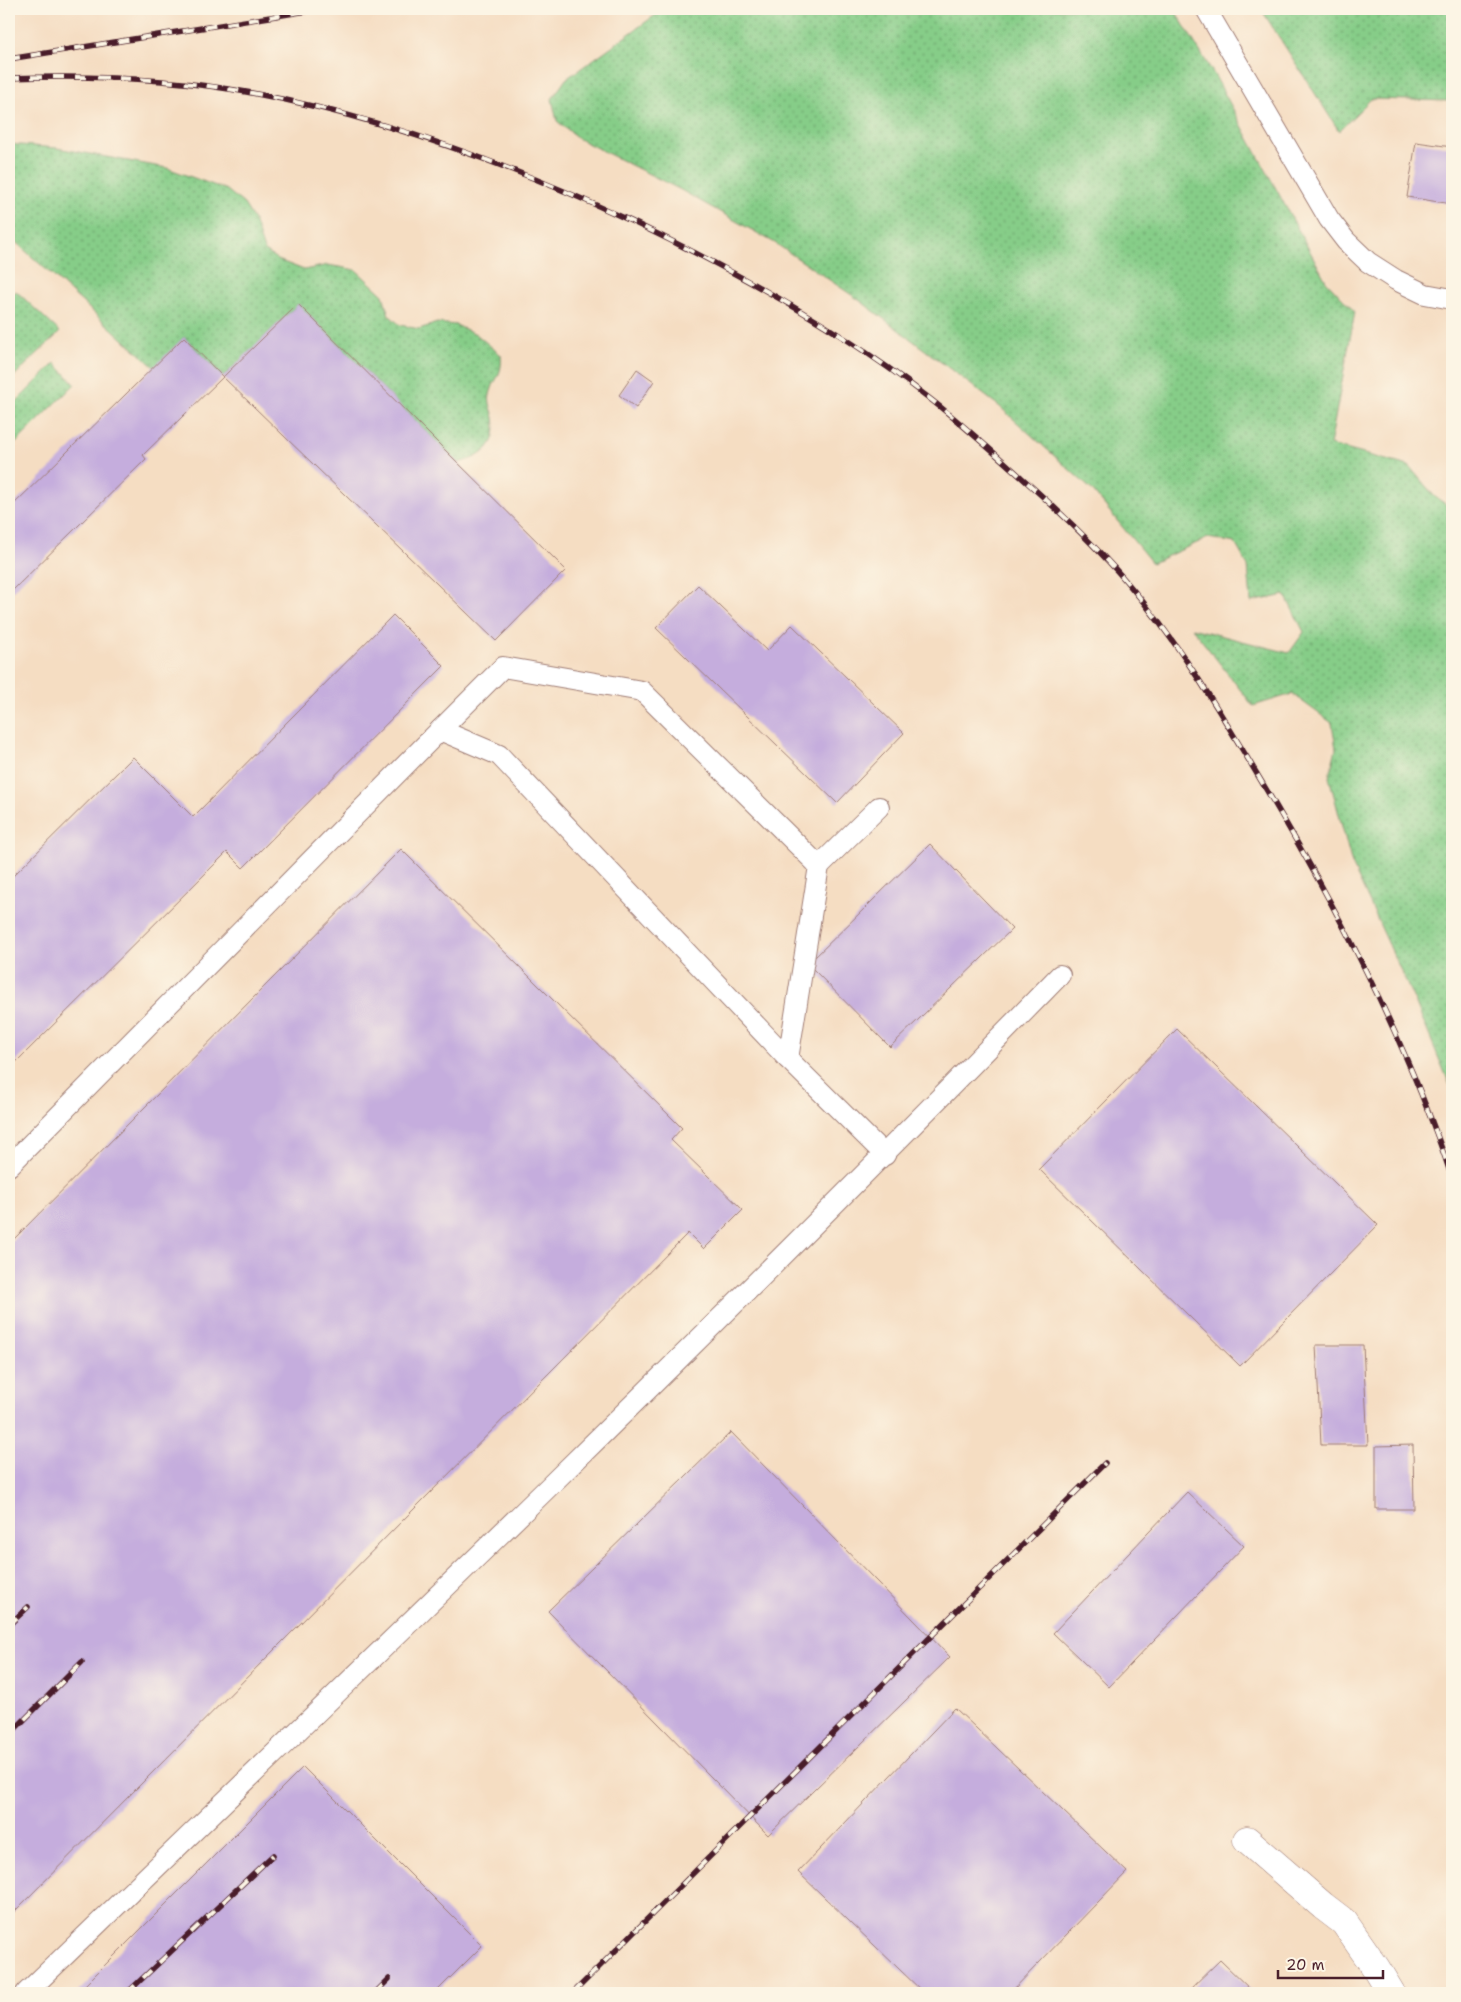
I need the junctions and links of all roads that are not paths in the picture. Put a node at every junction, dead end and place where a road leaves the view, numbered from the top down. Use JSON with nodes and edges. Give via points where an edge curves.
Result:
{"nodes":[{"id":1,"x":1206,"y":9,"type":"edge"},
{"id":2,"x":1452,"y":299,"type":"edge"},
{"id":3,"x":440,"y":730,"type":"junction"},
{"id":4,"x":879,"y":807,"type":"dead end"},
{"id":5,"x":819,"y":866,"type":"junction"},
{"id":6,"x":1060,"y":975,"type":"dead end"},
{"id":7,"x":788,"y":1059,"type":"junction"},
{"id":8,"x":885,"y":1155,"type":"junction"},
{"id":9,"x":9,"y":1166,"type":"edge"},
{"id":10,"x":1247,"y":1840,"type":"dead end"},
{"id":11,"x":26,"y":1993,"type":"edge"},
{"id":12,"x":1391,"y":1993,"type":"edge"}],
"edges":[{"from":1,"to":2,"type":"lane","via":[[1329,220],[1368,262],[1396,280],[1425,294]]},
{"from":3,"to":5,"type":"lane","via":[[503,667],[642,691]]},
{"from":3,"to":7,"type":"lane","via":[[498,755]]},
{"from":3,"to":9,"type":"lane"},
{"from":4,"to":5,"type":"lane"},
{"from":5,"to":7,"type":"lane"},
{"from":6,"to":8,"type":"lane"},
{"from":7,"to":8,"type":"lane"},
{"from":8,"to":11,"type":"lane","via":[[430,1605]]},
{"from":10,"to":12,"type":"street","via":[[1344,1922]]}]}
